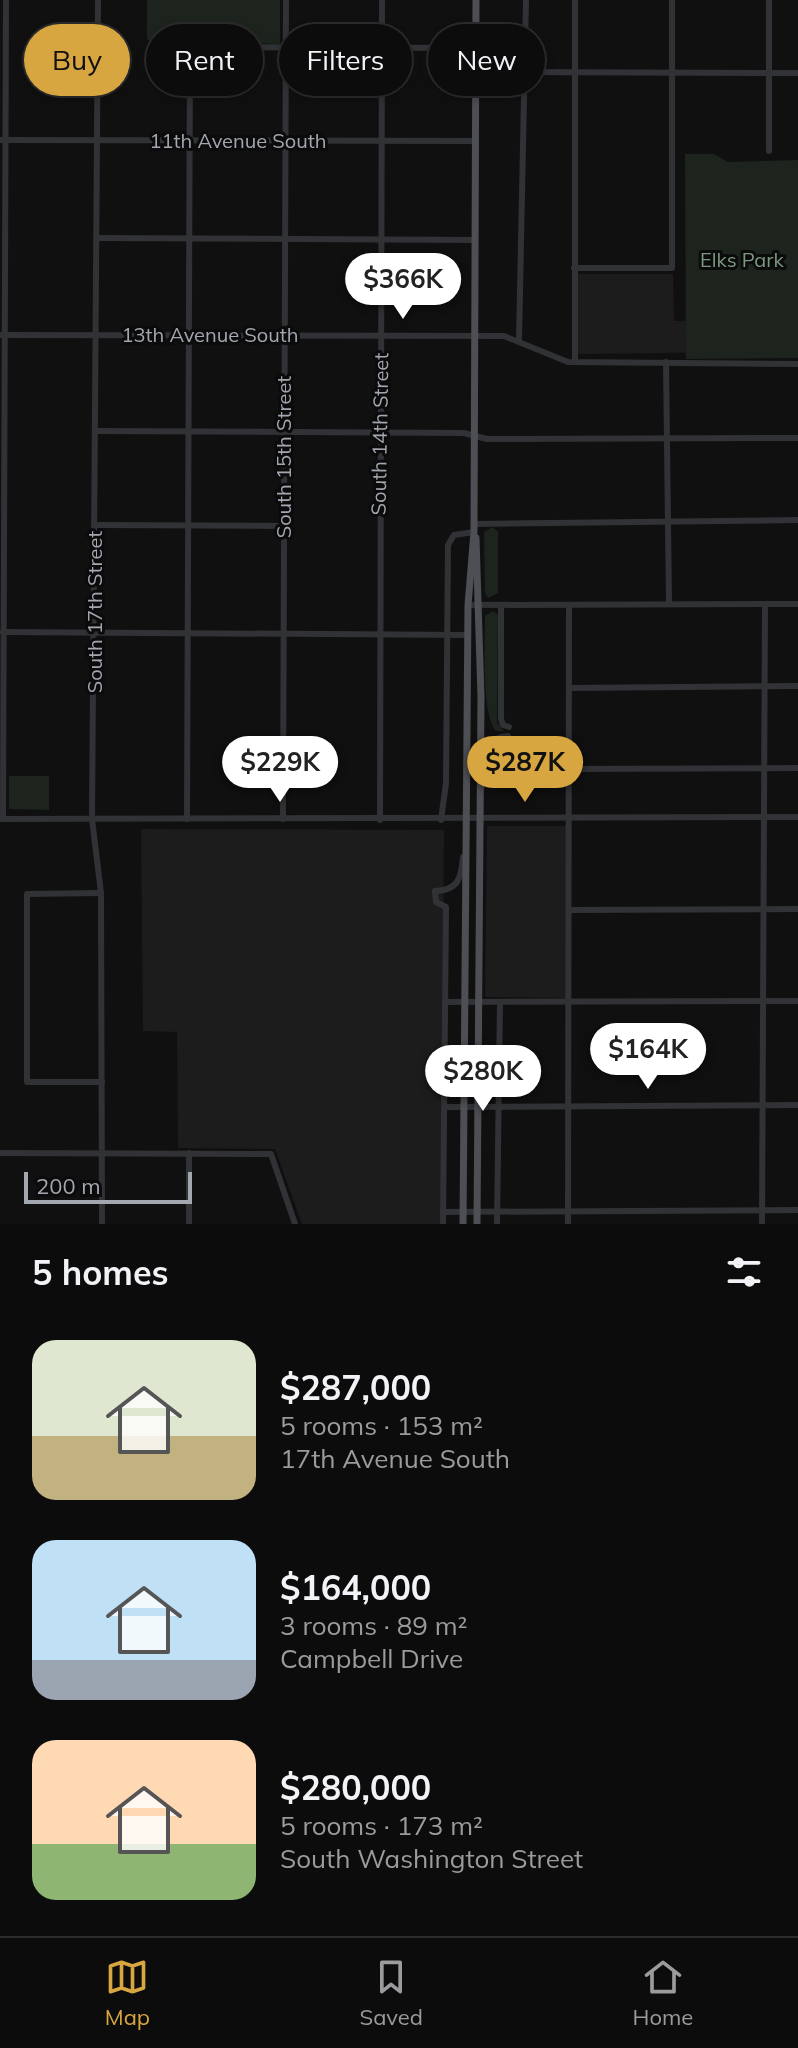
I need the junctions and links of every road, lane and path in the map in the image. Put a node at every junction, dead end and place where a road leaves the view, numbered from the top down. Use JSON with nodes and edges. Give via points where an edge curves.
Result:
{"nodes":[{"id":1,"x":6,"y":0,"type":"edge"},
{"id":2,"x":98,"y":0,"type":"edge"},
{"id":3,"x":286,"y":0,"type":"edge"},
{"id":4,"x":382,"y":0,"type":"edge"},
{"id":5,"x":476,"y":0,"type":"edge"},
{"id":6,"x":526,"y":0,"type":"edge"},
{"id":7,"x":575,"y":0,"type":"edge"},
{"id":8,"x":672,"y":0,"type":"edge"},
{"id":9,"x":769,"y":0,"type":"edge"},
{"id":10,"x":286,"y":24,"type":"edge"},
{"id":11,"x":382,"y":24,"type":"edge"},
{"id":12,"x":476,"y":24,"type":"edge"},
{"id":13,"x":526,"y":24,"type":"edge"},
{"id":14,"x":279,"y":47,"type":"edge"},
{"id":15,"x":574,"y":71,"type":"junction"},
{"id":16,"x":545,"y":72,"type":"edge"},
{"id":17,"x":672,"y":73,"type":"junction"},
{"id":18,"x":768,"y":73,"type":"junction"},
{"id":19,"x":798,"y":73,"type":"edge"},
{"id":20,"x":285,"y":96,"type":"edge"},
{"id":21,"x":381,"y":96,"type":"edge"},
{"id":22,"x":476,"y":96,"type":"edge"},
{"id":23,"x":525,"y":96,"type":"edge"},
{"id":24,"x":2,"y":140,"type":"edge"},
{"id":25,"x":98,"y":140,"type":"junction"},
{"id":26,"x":189,"y":141,"type":"junction"},
{"id":27,"x":285,"y":141,"type":"junction"},
{"id":28,"x":381,"y":141,"type":"junction"},
{"id":29,"x":476,"y":141,"type":"junction"},
{"id":30,"x":769,"y":151,"type":"dead end"},
{"id":31,"x":97,"y":238,"type":"junction"},
{"id":32,"x":285,"y":239,"type":"junction"},
{"id":33,"x":381,"y":239,"type":"junction"},
{"id":34,"x":188,"y":240,"type":"junction"},
{"id":35,"x":475,"y":240,"type":"junction"},
{"id":36,"x":574,"y":268,"type":"junction"},
{"id":37,"x":2,"y":335,"type":"edge"},
{"id":38,"x":97,"y":335,"type":"junction"},
{"id":39,"x":189,"y":335,"type":"junction"},
{"id":40,"x":284,"y":336,"type":"junction"},
{"id":41,"x":381,"y":336,"type":"junction"},
{"id":42,"x":475,"y":336,"type":"junction"},
{"id":43,"x":519,"y":340,"type":"junction"},
{"id":44,"x":575,"y":362,"type":"junction"},
{"id":45,"x":666,"y":362,"type":"junction"},
{"id":46,"x":798,"y":364,"type":"edge"},
{"id":47,"x":97,"y":431,"type":"junction"},
{"id":48,"x":188,"y":431,"type":"junction"},
{"id":49,"x":284,"y":432,"type":"junction"},
{"id":50,"x":380,"y":432,"type":"junction"},
{"id":51,"x":474,"y":435,"type":"junction"},
{"id":52,"x":668,"y":438,"type":"junction"},
{"id":53,"x":798,"y":438,"type":"edge"},
{"id":54,"x":668,"y":520,"type":"junction"},
{"id":55,"x":798,"y":520,"type":"edge"},
{"id":56,"x":96,"y":525,"type":"junction"},
{"id":57,"x":188,"y":525,"type":"junction"},
{"id":58,"x":284,"y":526,"type":"junction"},
{"id":59,"x":474,"y":528,"type":"junction"},
{"id":60,"x":669,"y":604,"type":"junction"},
{"id":61,"x":765,"y":604,"type":"junction"},
{"id":62,"x":798,"y":604,"type":"edge"},
{"id":63,"x":468,"y":605,"type":"junction"},
{"id":64,"x":480,"y":605,"type":"junction"},
{"id":65,"x":501,"y":605,"type":"junction"},
{"id":66,"x":569,"y":605,"type":"junction"},
{"id":67,"x":2,"y":632,"type":"edge"},
{"id":68,"x":96,"y":632,"type":"junction"},
{"id":69,"x":187,"y":633,"type":"junction"},
{"id":70,"x":283,"y":633,"type":"junction"},
{"id":71,"x":378,"y":634,"type":"junction"},
{"id":72,"x":447,"y":635,"type":"junction"},
{"id":73,"x":468,"y":635,"type":"junction"},
{"id":74,"x":765,"y":686,"type":"junction"},
{"id":75,"x":798,"y":686,"type":"edge"},
{"id":76,"x":569,"y":688,"type":"junction"},
{"id":77,"x":509,"y":727,"type":"dead end"},
{"id":78,"x":508,"y":736,"type":"dead end"},
{"id":79,"x":764,"y":768,"type":"junction"},
{"id":80,"x":798,"y":768,"type":"edge"},
{"id":81,"x":569,"y":769,"type":"junction"},
{"id":82,"x":481,"y":789,"type":"junction"},
{"id":83,"x":764,"y":817,"type":"junction"},
{"id":84,"x":798,"y":817,"type":"edge"},
{"id":85,"x":2,"y":819,"type":"edge"},
{"id":86,"x":92,"y":819,"type":"junction"},
{"id":87,"x":187,"y":819,"type":"junction"},
{"id":88,"x":283,"y":819,"type":"junction"},
{"id":89,"x":569,"y":819,"type":"junction"},
{"id":90,"x":380,"y":820,"type":"junction"},
{"id":91,"x":441,"y":820,"type":"junction"},
{"id":92,"x":467,"y":820,"type":"junction"},
{"id":93,"x":481,"y":820,"type":"junction"},
{"id":94,"x":467,"y":843,"type":"junction"},
{"id":95,"x":101,"y":893,"type":"junction"},
{"id":96,"x":764,"y":909,"type":"junction"},
{"id":97,"x":798,"y":909,"type":"edge"},
{"id":98,"x":570,"y":910,"type":"junction"},
{"id":99,"x":569,"y":1001,"type":"junction"},
{"id":100,"x":763,"y":1001,"type":"junction"},
{"id":101,"x":798,"y":1001,"type":"edge"},
{"id":102,"x":445,"y":1002,"type":"junction"},
{"id":103,"x":466,"y":1002,"type":"junction"},
{"id":104,"x":478,"y":1002,"type":"junction"},
{"id":105,"x":500,"y":1002,"type":"junction"},
{"id":106,"x":102,"y":1082,"type":"junction"},
{"id":107,"x":763,"y":1105,"type":"junction"},
{"id":108,"x":798,"y":1105,"type":"edge"},
{"id":109,"x":569,"y":1106,"type":"junction"},
{"id":110,"x":445,"y":1107,"type":"junction"},
{"id":111,"x":464,"y":1107,"type":"junction"},
{"id":112,"x":478,"y":1107,"type":"junction"},
{"id":113,"x":498,"y":1107,"type":"junction"},
{"id":114,"x":0,"y":1153,"type":"edge"},
{"id":115,"x":102,"y":1153,"type":"junction"},
{"id":116,"x":189,"y":1153,"type":"junction"},
{"id":117,"x":762,"y":1210,"type":"junction"},
{"id":118,"x":798,"y":1210,"type":"edge"},
{"id":119,"x":568,"y":1211,"type":"junction"},
{"id":120,"x":443,"y":1212,"type":"junction"},
{"id":121,"x":463,"y":1212,"type":"junction"},
{"id":122,"x":477,"y":1212,"type":"junction"},
{"id":123,"x":497,"y":1212,"type":"junction"},
{"id":124,"x":102,"y":1224,"type":"edge"},
{"id":125,"x":189,"y":1224,"type":"edge"},
{"id":126,"x":295,"y":1224,"type":"edge"},
{"id":127,"x":443,"y":1224,"type":"edge"},
{"id":128,"x":463,"y":1224,"type":"edge"},
{"id":129,"x":477,"y":1224,"type":"edge"},
{"id":130,"x":497,"y":1224,"type":"edge"},
{"id":131,"x":568,"y":1224,"type":"edge"},
{"id":132,"x":762,"y":1224,"type":"edge"}],
"edges":[{"from":1,"to":24,"type":"street"},
{"from":2,"to":25,"type":"street","name":"South 17th Street"},
{"from":3,"to":10,"type":"street","name":"South 15th Street"},
{"from":4,"to":11,"type":"street","name":"South 14th Street"},
{"from":5,"to":12,"type":"main road"},
{"from":6,"to":13,"type":"street"},
{"from":7,"to":15,"type":"street"},
{"from":8,"to":17,"type":"street"},
{"from":9,"to":18,"type":"street"},
{"from":14,"to":26,"type":"street","via":[[190,47]]},
{"from":15,"to":16,"type":"street"},
{"from":15,"to":17,"type":"street"},
{"from":15,"to":36,"type":"street"},
{"from":17,"to":18,"type":"street"},
{"from":17,"to":36,"type":"street","via":[[672,268]]},
{"from":18,"to":19,"type":"street"},
{"from":18,"to":30,"type":"street"},
{"from":20,"to":27,"type":"street","name":"South 15th Street"},
{"from":21,"to":28,"type":"street","name":"South 14th Street"},
{"from":22,"to":29,"type":"main road"},
{"from":23,"to":43,"type":"street"},
{"from":24,"to":25,"type":"street","name":"11th Avenue South"},
{"from":24,"to":37,"type":"street"},
{"from":25,"to":26,"type":"street","name":"11th Avenue South"},
{"from":25,"to":31,"type":"street","name":"South 17th Street"},
{"from":26,"to":27,"type":"street","name":"11th Avenue South"},
{"from":26,"to":34,"type":"street"},
{"from":27,"to":28,"type":"street","name":"11th Avenue South"},
{"from":27,"to":32,"type":"street","name":"South 15th Street"},
{"from":28,"to":29,"type":"street","name":"11th Avenue South"},
{"from":28,"to":33,"type":"street","name":"South 14th Street"},
{"from":29,"to":35,"type":"main road"},
{"from":31,"to":34,"type":"street"},
{"from":31,"to":38,"type":"street","name":"South 17th Street"},
{"from":32,"to":33,"type":"street"},
{"from":32,"to":34,"type":"street"},
{"from":32,"to":40,"type":"street","name":"South 15th Street"},
{"from":33,"to":35,"type":"street"},
{"from":33,"to":41,"type":"street","name":"South 14th Street"},
{"from":34,"to":39,"type":"street"},
{"from":35,"to":42,"type":"main road"},
{"from":36,"to":44,"type":"street"},
{"from":37,"to":38,"type":"street","name":"13th Avenue South"},
{"from":37,"to":67,"type":"street"},
{"from":38,"to":39,"type":"street","name":"13th Avenue South"},
{"from":38,"to":47,"type":"street","name":"South 17th Street"},
{"from":39,"to":40,"type":"street","name":"13th Avenue South"},
{"from":39,"to":48,"type":"street"},
{"from":40,"to":41,"type":"street","name":"13th Avenue South"},
{"from":40,"to":49,"type":"street","name":"South 15th Street"},
{"from":41,"to":42,"type":"street","name":"13th Avenue South"},
{"from":41,"to":50,"type":"street","name":"South 14th Street"},
{"from":42,"to":43,"type":"street","name":"13th Avenue South"},
{"from":42,"to":51,"type":"main road"},
{"from":43,"to":44,"type":"street","name":"13th Avenue South","via":[[555,359]]},
{"from":44,"to":45,"type":"street","name":"13th Avenue South"},
{"from":45,"to":46,"type":"street","name":"13th Avenue South"},
{"from":45,"to":52,"type":"street"},
{"from":47,"to":48,"type":"street"},
{"from":47,"to":56,"type":"street","name":"South 17th Street"},
{"from":48,"to":49,"type":"street"},
{"from":48,"to":57,"type":"street"},
{"from":49,"to":50,"type":"street"},
{"from":49,"to":58,"type":"street","name":"South 15th Street"},
{"from":50,"to":51,"type":"street"},
{"from":50,"to":71,"type":"street","name":"South 14th Street"},
{"from":51,"to":52,"type":"street"},
{"from":51,"to":59,"type":"main road"},
{"from":52,"to":53,"type":"street"},
{"from":52,"to":54,"type":"street"},
{"from":54,"to":55,"type":"street"},
{"from":54,"to":59,"type":"street"},
{"from":54,"to":60,"type":"street"},
{"from":56,"to":57,"type":"street"},
{"from":56,"to":68,"type":"street","name":"South 17th Street"},
{"from":57,"to":58,"type":"street"},
{"from":57,"to":69,"type":"street"},
{"from":58,"to":70,"type":"street","name":"South 15th Street"},
{"from":59,"to":63,"type":"main road"},
{"from":59,"to":64,"type":"main road"},
{"from":59,"to":72,"type":"street","via":[[455,535],[448,545]]},
{"from":60,"to":61,"type":"street"},
{"from":60,"to":66,"type":"street"},
{"from":61,"to":62,"type":"street"},
{"from":61,"to":74,"type":"street"},
{"from":63,"to":64,"type":"street"},
{"from":63,"to":73,"type":"main road"},
{"from":64,"to":65,"type":"street"},
{"from":64,"to":82,"type":"main road"},
{"from":65,"to":66,"type":"street"},
{"from":65,"to":77,"type":"street","via":[[500,714],[502,724]]},
{"from":66,"to":76,"type":"street"},
{"from":67,"to":68,"type":"street"},
{"from":67,"to":85,"type":"street"},
{"from":68,"to":69,"type":"street"},
{"from":68,"to":86,"type":"street","name":"South 17th Street"},
{"from":69,"to":70,"type":"street"},
{"from":69,"to":87,"type":"street"},
{"from":70,"to":71,"type":"street"},
{"from":70,"to":88,"type":"street","name":"South 15th Street"},
{"from":71,"to":72,"type":"street"},
{"from":71,"to":90,"type":"street","name":"South 14th Street"},
{"from":72,"to":73,"type":"street"},
{"from":72,"to":91,"type":"street"},
{"from":73,"to":92,"type":"main road"},
{"from":74,"to":75,"type":"street"},
{"from":74,"to":76,"type":"street"},
{"from":74,"to":79,"type":"street"},
{"from":76,"to":81,"type":"street"},
{"from":78,"to":82,"type":"street","via":[[494,739],[488,747]]},
{"from":79,"to":80,"type":"street"},
{"from":79,"to":81,"type":"street"},
{"from":79,"to":83,"type":"street"},
{"from":81,"to":89,"type":"street"},
{"from":82,"to":93,"type":"main road"},
{"from":83,"to":84,"type":"street"},
{"from":83,"to":89,"type":"street"},
{"from":83,"to":96,"type":"street"},
{"from":85,"to":86,"type":"street"},
{"from":86,"to":87,"type":"street"},
{"from":86,"to":95,"type":"street","name":"South 17th Street"},
{"from":87,"to":88,"type":"street"},
{"from":88,"to":90,"type":"street"},
{"from":89,"to":93,"type":"street"},
{"from":89,"to":98,"type":"street"},
{"from":90,"to":91,"type":"street"},
{"from":91,"to":92,"type":"street"},
{"from":92,"to":93,"type":"street"},
{"from":92,"to":94,"type":"main road"},
{"from":93,"to":104,"type":"main road"},
{"from":94,"to":102,"type":"street","via":[[458,883],[435,891],[436,902],[446,907]]},
{"from":94,"to":103,"type":"main road"},
{"from":95,"to":106,"type":"street","name":"South 17th Street"},
{"from":95,"to":106,"type":"street","via":[[27,894],[27,1082]]},
{"from":96,"to":97,"type":"street"},
{"from":96,"to":98,"type":"street"},
{"from":96,"to":100,"type":"street"},
{"from":98,"to":99,"type":"street"},
{"from":99,"to":100,"type":"street"},
{"from":99,"to":105,"type":"street"},
{"from":99,"to":109,"type":"street"},
{"from":100,"to":101,"type":"street"},
{"from":100,"to":107,"type":"street"},
{"from":102,"to":103,"type":"street"},
{"from":102,"to":110,"type":"street"},
{"from":103,"to":104,"type":"street"},
{"from":103,"to":111,"type":"main road"},
{"from":104,"to":105,"type":"street"},
{"from":104,"to":112,"type":"main road"},
{"from":105,"to":113,"type":"street"},
{"from":106,"to":115,"type":"street","name":"South 17th Street"},
{"from":107,"to":108,"type":"street"},
{"from":107,"to":109,"type":"street"},
{"from":107,"to":117,"type":"street"},
{"from":109,"to":113,"type":"street"},
{"from":109,"to":119,"type":"street"},
{"from":110,"to":111,"type":"street"},
{"from":110,"to":120,"type":"street"},
{"from":111,"to":112,"type":"street"},
{"from":111,"to":121,"type":"main road"},
{"from":112,"to":113,"type":"street"},
{"from":112,"to":122,"type":"main road"},
{"from":113,"to":123,"type":"street"},
{"from":114,"to":115,"type":"street"},
{"from":115,"to":116,"type":"street"},
{"from":115,"to":124,"type":"street","name":"South 17th Street"},
{"from":116,"to":125,"type":"street"},
{"from":116,"to":126,"type":"street","via":[[271,1154]]},
{"from":117,"to":118,"type":"street"},
{"from":117,"to":119,"type":"street"},
{"from":117,"to":132,"type":"street"},
{"from":119,"to":123,"type":"street"},
{"from":119,"to":131,"type":"street"},
{"from":120,"to":121,"type":"street"},
{"from":120,"to":127,"type":"street"},
{"from":121,"to":122,"type":"street"},
{"from":121,"to":128,"type":"main road"},
{"from":122,"to":123,"type":"street"},
{"from":122,"to":129,"type":"main road"},
{"from":123,"to":130,"type":"street"}]}
